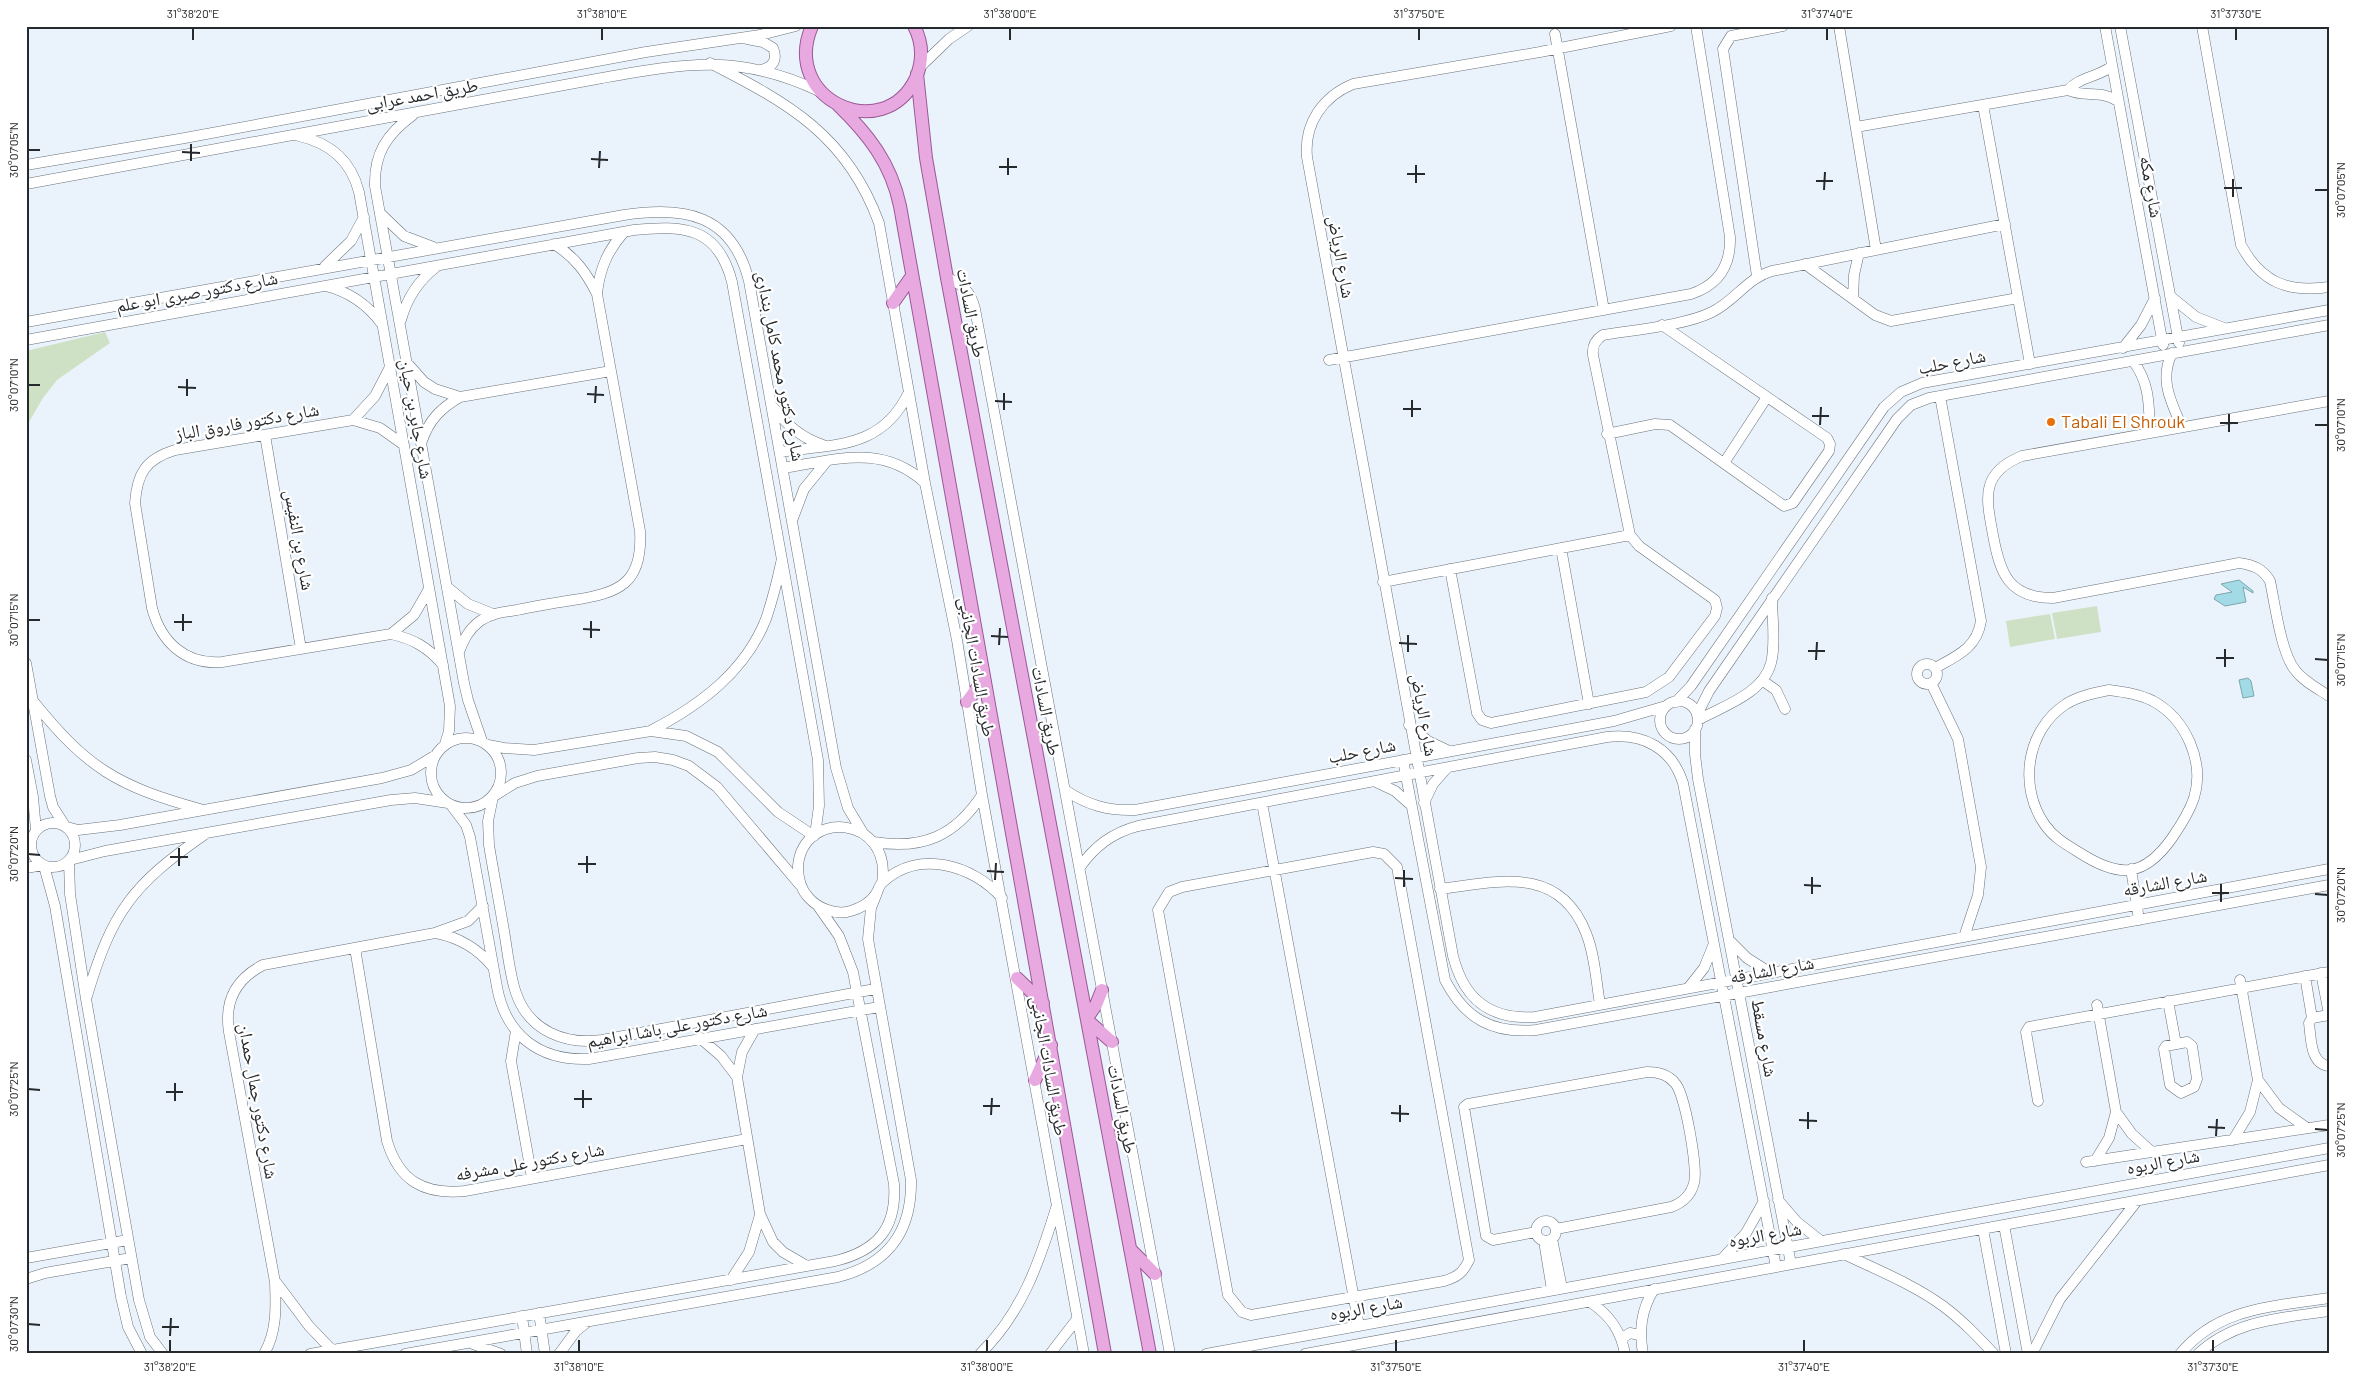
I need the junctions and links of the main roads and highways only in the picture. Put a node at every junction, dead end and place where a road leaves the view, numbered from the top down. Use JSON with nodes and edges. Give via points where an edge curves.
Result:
{"nodes":[{"id":1,"x":812,"y":26,"type":"edge"},
{"id":2,"x":914,"y":26,"type":"edge"},
{"id":3,"x":918,"y":71,"type":"junction"},
{"id":4,"x":838,"y":105,"type":"junction"},
{"id":5,"x":912,"y":276,"type":"junction"},
{"id":6,"x":893,"y":303,"type":"road end"},
{"id":7,"x":984,"y":679,"type":"junction"},
{"id":8,"x":967,"y":702,"type":"road end"},
{"id":9,"x":1016,"y":978,"type":"road end"},
{"id":10,"x":1102,"y":990,"type":"road end"},
{"id":11,"x":1044,"y":1003,"type":"junction"},
{"id":12,"x":1087,"y":1019,"type":"junction"},
{"id":13,"x":1112,"y":1042,"type":"road end"},
{"id":14,"x":1051,"y":1045,"type":"junction"},
{"id":15,"x":1035,"y":1080,"type":"road end"},
{"id":16,"x":1130,"y":1249,"type":"junction"},
{"id":17,"x":1155,"y":1274,"type":"road end"},
{"id":18,"x":1105,"y":1354,"type":"edge"},
{"id":19,"x":1150,"y":1354,"type":"edge"}],
"edges":[{"from":1,"to":4,"type":"main road","via":[[806,47],[812,79],[821,92]]},
{"from":2,"to":3,"type":"main road","name":"طريق السادات","via":[[921,47]]},
{"from":3,"to":4,"type":"main road","via":[[909,89],[888,105],[863,111]]},
{"from":3,"to":12,"type":"main road","name":"طريق السادات","via":[[926,158],[947,278]]},
{"from":4,"to":5,"type":"main road","via":[[873,142],[885,162],[897,194]]},
{"from":5,"to":6,"type":"main road"},
{"from":5,"to":7,"type":"main road"},
{"from":7,"to":8,"type":"main road"},
{"from":7,"to":11,"type":"main road"},
{"from":9,"to":11,"type":"main road"},
{"from":10,"to":12,"type":"main road"},
{"from":11,"to":14,"type":"main road"},
{"from":12,"to":13,"type":"main road"},
{"from":12,"to":16,"type":"main road","name":"طريق السادات"},
{"from":14,"to":15,"type":"main road"},
{"from":14,"to":18,"type":"main road"},
{"from":16,"to":17,"type":"main road"},
{"from":16,"to":19,"type":"main road","name":"طريق السادات"}]}
